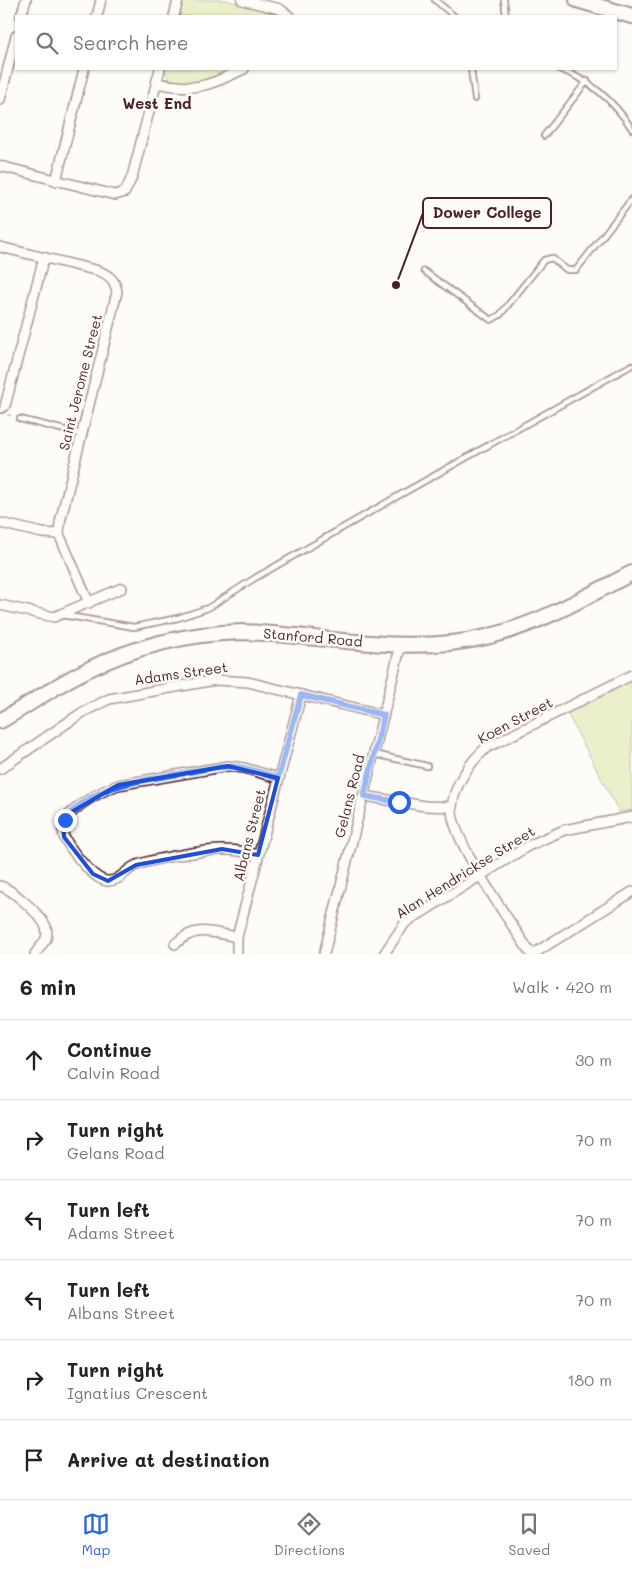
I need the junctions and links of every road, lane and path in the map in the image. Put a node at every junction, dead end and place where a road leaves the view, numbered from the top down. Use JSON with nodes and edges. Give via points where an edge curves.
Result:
{"nodes":[{"id":1,"x":26,"y":0,"type":"edge"},
{"id":2,"x":101,"y":0,"type":"edge"},
{"id":3,"x":178,"y":0,"type":"edge"},
{"id":4,"x":242,"y":0,"type":"edge"},
{"id":5,"x":435,"y":0,"type":"edge"},
{"id":6,"x":504,"y":0,"type":"edge"},
{"id":7,"x":577,"y":0,"type":"edge"},
{"id":8,"x":21,"y":15,"type":"edge"},
{"id":9,"x":97,"y":15,"type":"edge"},
{"id":10,"x":174,"y":15,"type":"edge"},
{"id":11,"x":288,"y":15,"type":"edge"},
{"id":12,"x":453,"y":15,"type":"edge"},
{"id":13,"x":506,"y":15,"type":"edge"},
{"id":14,"x":632,"y":16,"type":"edge"},
{"id":15,"x":15,"y":40,"type":"edge"},
{"id":16,"x":84,"y":70,"type":"edge"},
{"id":17,"x":160,"y":70,"type":"edge"},
{"id":18,"x":242,"y":70,"type":"edge"},
{"id":19,"x":471,"y":70,"type":"edge"},
{"id":20,"x":561,"y":70,"type":"edge"},
{"id":21,"x":587,"y":81,"type":"junction"},
{"id":22,"x":156,"y":83,"type":"junction"},
{"id":23,"x":476,"y":99,"type":"dead end"},
{"id":24,"x":0,"y":100,"type":"edge"},
{"id":25,"x":632,"y":129,"type":"edge"},
{"id":26,"x":544,"y":136,"type":"dead end"},
{"id":27,"x":0,"y":166,"type":"edge"},
{"id":28,"x":56,"y":181,"type":"junction"},
{"id":29,"x":632,"y":198,"type":"edge"},
{"id":30,"x":0,"y":247,"type":"edge"},
{"id":31,"x":44,"y":257,"type":"junction"},
{"id":32,"x":424,"y":271,"type":"dead end"},
{"id":33,"x":632,"y":365,"type":"edge"},
{"id":34,"x":3,"y":409,"type":"edge"},
{"id":35,"x":18,"y":417,"type":"junction"},
{"id":36,"x":81,"y":434,"type":"junction"},
{"id":37,"x":0,"y":522,"type":"edge"},
{"id":38,"x":59,"y":534,"type":"junction"},
{"id":39,"x":632,"y":573,"type":"edge"},
{"id":40,"x":122,"y":588,"type":"dead end"},
{"id":41,"x":89,"y":603,"type":"junction"},
{"id":42,"x":0,"y":605,"type":"edge"},
{"id":43,"x":61,"y":615,"type":"junction"},
{"id":44,"x":401,"y":644,"type":"junction"},
{"id":45,"x":632,"y":675,"type":"edge"},
{"id":46,"x":301,"y":695,"type":"junction"},
{"id":47,"x":384,"y":715,"type":"junction"},
{"id":48,"x":0,"y":721,"type":"edge"},
{"id":49,"x":374,"y":754,"type":"junction"},
{"id":50,"x":427,"y":766,"type":"dead end"},
{"id":51,"x":0,"y":769,"type":"edge"},
{"id":52,"x":278,"y":778,"type":"junction"},
{"id":53,"x":364,"y":796,"type":"junction"},
{"id":54,"x":452,"y":807,"type":"junction"},
{"id":55,"x":632,"y":817,"type":"edge"},
{"id":56,"x":258,"y":855,"type":"junction"},
{"id":57,"x":482,"y":876,"type":"junction"},
{"id":58,"x":0,"y":886,"type":"edge"},
{"id":59,"x":632,"y":892,"type":"edge"},
{"id":60,"x":237,"y":937,"type":"junction"},
{"id":61,"x":176,"y":944,"type":"dead end"},
{"id":62,"x":35,"y":954,"type":"edge"},
{"id":63,"x":238,"y":954,"type":"edge"},
{"id":64,"x":324,"y":954,"type":"edge"},
{"id":65,"x":384,"y":954,"type":"edge"},
{"id":66,"x":532,"y":954,"type":"edge"}],
"edges":[{"from":1,"to":8,"type":"street"},
{"from":2,"to":9,"type":"street"},
{"from":3,"to":10,"type":"street"},
{"from":4,"to":11,"type":"street"},
{"from":5,"to":12,"type":"lane"},
{"from":6,"to":13,"type":"lane"},
{"from":7,"to":14,"type":"main road"},
{"from":15,"to":24,"type":"street"},
{"from":16,"to":28,"type":"street"},
{"from":17,"to":22,"type":"street"},
{"from":18,"to":22,"type":"street","via":[[201,87]]},
{"from":19,"to":23,"type":"lane"},
{"from":20,"to":21,"type":"lane"},
{"from":21,"to":25,"type":"lane"},
{"from":21,"to":26,"type":"lane"},
{"from":22,"to":28,"type":"street","via":[[130,186],[122,194],[114,196]]},
{"from":27,"to":28,"type":"street"},
{"from":29,"to":32,"type":"lane","via":[[576,270],[567,270],[552,258],[544,260],[500,315],[491,320]]},
{"from":30,"to":31,"type":"street","name":"Saint Jerome Street"},
{"from":31,"to":34,"type":"street"},
{"from":31,"to":36,"type":"street","name":"Saint Jerome Street","via":[[100,271],[108,275],[116,286]]},
{"from":33,"to":43,"type":"lane","via":[[405,492],[208,608],[134,627]]},
{"from":34,"to":35,"type":"path"},
{"from":34,"to":35,"type":"path"},
{"from":35,"to":36,"type":"lane"},
{"from":36,"to":38,"type":"street","name":"Saint Jerome Street"},
{"from":37,"to":38,"type":"street"},
{"from":38,"to":41,"type":"street"},
{"from":39,"to":44,"type":"main road","name":"Stanford Road","via":[[540,620],[512,630],[484,638]]},
{"from":40,"to":41,"type":"street"},
{"from":41,"to":43,"type":"street"},
{"from":42,"to":43,"type":"street","via":[[44,616]]},
{"from":44,"to":47,"type":"street","name":"Gelans Road"},
{"from":44,"to":48,"type":"main road","name":"Stanford Road","via":[[243,632],[168,640],[86,671]]},
{"from":45,"to":54,"type":"street","name":"Koen Street","via":[[486,748],[459,783]]},
{"from":46,"to":47,"type":"street","name":"Adams Street"},
{"from":46,"to":51,"type":"street","name":"Adams Street","via":[[236,680],[215,680],[121,695],[82,712]]},
{"from":46,"to":52,"type":"street","name":"Albans Street"},
{"from":47,"to":49,"type":"street","name":"Gelans Road"},
{"from":49,"to":50,"type":"lane"},
{"from":49,"to":53,"type":"street","name":"Gelans Road"},
{"from":52,"to":56,"type":"street","name":"Albans Street"},
{"from":52,"to":56,"type":"street","via":[[228,766],[118,785],[77,808],[65,820],[63,829],[66,841],[93,874],[108,881],[114,881],[136,865],[222,849]]},
{"from":53,"to":54,"type":"street"},
{"from":53,"to":64,"type":"street","name":"Gelans Road"},
{"from":54,"to":57,"type":"street","name":"Koen Street","via":[[462,842]]},
{"from":55,"to":57,"type":"street","name":"Alan Hendrickse Street","via":[[564,830],[528,846]]},
{"from":56,"to":60,"type":"street","name":"Albans Street"},
{"from":57,"to":65,"type":"street","name":"Alan Hendrickse Street","via":[[405,923]]},
{"from":57,"to":66,"type":"street","name":"Koen Street"},
{"from":58,"to":62,"type":"street","via":[[18,898],[45,926],[46,939]]},
{"from":59,"to":66,"type":"street"},
{"from":60,"to":61,"type":"street","via":[[196,931],[185,934]]},
{"from":60,"to":63,"type":"street","name":"Albans Street"}]}
